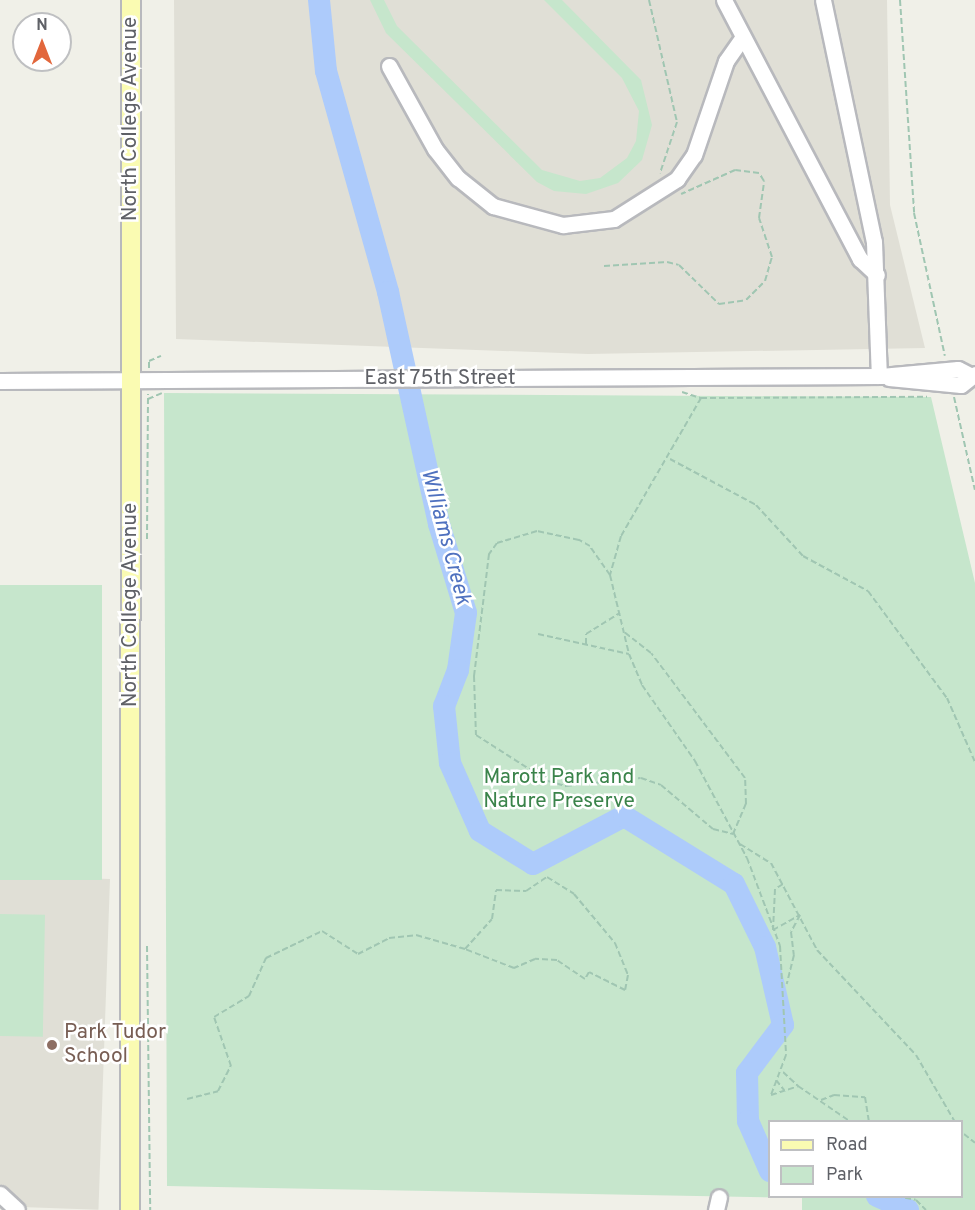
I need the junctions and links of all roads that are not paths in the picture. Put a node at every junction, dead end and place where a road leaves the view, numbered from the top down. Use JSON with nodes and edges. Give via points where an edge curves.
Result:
{"nodes":[{"id":1,"x":131,"y":0,"type":"edge"},
{"id":2,"x":724,"y":0,"type":"edge"},
{"id":3,"x":823,"y":0,"type":"edge"},
{"id":4,"x":743,"y":38,"type":"junction"},
{"id":5,"x":389,"y":66,"type":"dead end"},
{"id":6,"x":877,"y":275,"type":"junction"},
{"id":7,"x":972,"y":374,"type":"edge"},
{"id":8,"x":880,"y":376,"type":"junction"},
{"id":9,"x":131,"y":379,"type":"junction"},
{"id":10,"x":0,"y":381,"type":"edge"},
{"id":11,"x":0,"y":1194,"type":"edge"},
{"id":12,"x":17,"y":1210,"type":"edge"},
{"id":13,"x":130,"y":1210,"type":"edge"}],
"edges":[{"from":1,"to":9,"type":"main road","name":"North College Avenue"},
{"from":2,"to":4,"type":"street"},
{"from":3,"to":6,"type":"street"},
{"from":4,"to":5,"type":"street","via":[[726,61],[694,155],[667,186],[647,202],[604,220],[563,225],[493,206],[435,149]]},
{"from":4,"to":6,"type":"street","via":[[860,259]]},
{"from":6,"to":8,"type":"street"},
{"from":7,"to":8,"type":"street","name":"East 75th Street","via":[[958,369]]},
{"from":8,"to":9,"type":"street","name":"East 75th Street"},
{"from":9,"to":10,"type":"street","name":"East 75th Street"},
{"from":9,"to":13,"type":"main road","name":"North College Avenue"},
{"from":11,"to":12,"type":"street"}]}
